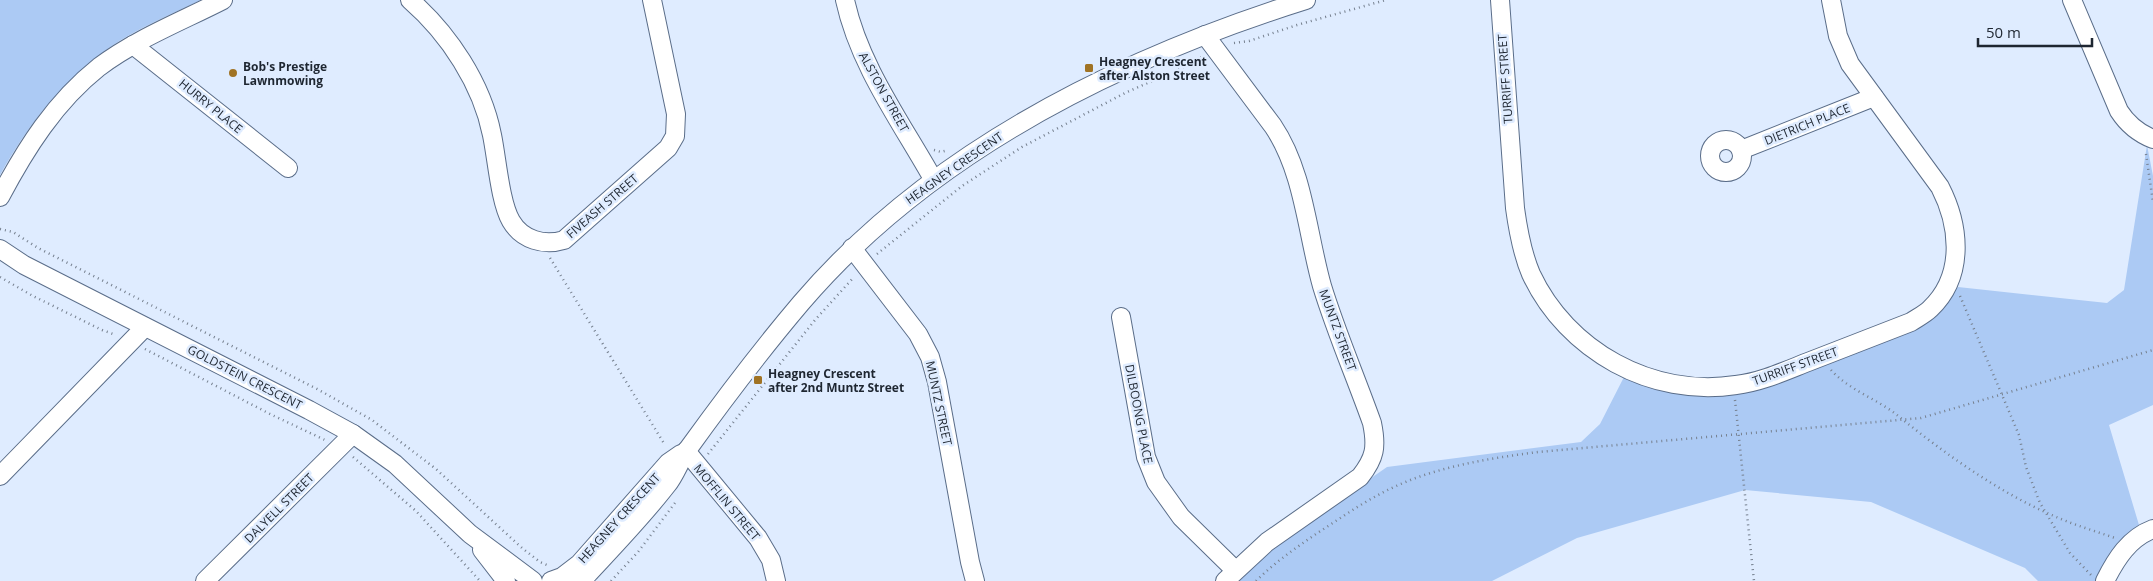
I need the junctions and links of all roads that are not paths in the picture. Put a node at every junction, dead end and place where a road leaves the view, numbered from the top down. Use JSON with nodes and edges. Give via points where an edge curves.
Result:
{"nodes":[{"id":1,"x":224,"y":0,"type":"edge"},
{"id":2,"x":410,"y":0,"type":"edge"},
{"id":3,"x":652,"y":0,"type":"edge"},
{"id":4,"x":845,"y":0,"type":"edge"},
{"id":5,"x":1306,"y":0,"type":"edge"},
{"id":6,"x":1500,"y":0,"type":"edge"},
{"id":7,"x":1830,"y":0,"type":"edge"},
{"id":8,"x":2072,"y":0,"type":"edge"},
{"id":9,"x":1210,"y":42,"type":"junction"},
{"id":10,"x":134,"y":44,"type":"junction"},
{"id":11,"x":1874,"y":97,"type":"junction"},
{"id":12,"x":2151,"y":138,"type":"edge"},
{"id":13,"x":1741,"y":150,"type":"dead end"},
{"id":14,"x":288,"y":168,"type":"dead end"},
{"id":15,"x":934,"y":179,"type":"junction"},
{"id":16,"x":0,"y":197,"type":"edge"},
{"id":17,"x":852,"y":248,"type":"junction"},
{"id":18,"x":0,"y":249,"type":"edge"},
{"id":19,"x":1121,"y":317,"type":"dead end"},
{"id":20,"x":145,"y":327,"type":"junction"},
{"id":21,"x":353,"y":434,"type":"junction"},
{"id":22,"x":686,"y":451,"type":"junction"},
{"id":23,"x":0,"y":476,"type":"edge"},
{"id":24,"x":2153,"y":528,"type":"edge"},
{"id":25,"x":470,"y":534,"type":"junction"},
{"id":26,"x":581,"y":573,"type":"edge"},
{"id":27,"x":551,"y":574,"type":"edge"},
{"id":28,"x":1230,"y":576,"type":"edge"},
{"id":29,"x":2101,"y":580,"type":"edge"},
{"id":30,"x":205,"y":581,"type":"edge"},
{"id":31,"x":506,"y":581,"type":"edge"},
{"id":32,"x":534,"y":581,"type":"edge"},
{"id":33,"x":776,"y":581,"type":"edge"},
{"id":34,"x":975,"y":581,"type":"edge"}],
"edges":[{"from":1,"to":10,"type":"street"},
{"from":2,"to":3,"type":"street","name":"FIVEASH STREET","via":[[443,35],[464,65],[480,98],[492,132],[506,209],[512,222],[521,233],[552,244],[564,240],[668,148],[675,136],[676,114]]},
{"from":4,"to":15,"type":"street","name":"ALSTON STREET","via":[[855,37],[870,69]]},
{"from":5,"to":9,"type":"street","name":"HEAGNEY CRESCENT"},
{"from":6,"to":11,"type":"street","name":"TURRIFF STREET","via":[[1515,208],[1520,241],[1531,273],[1560,319],[1585,343],[1614,363],[1661,382],[1700,388],[1734,386],[1765,379],[1911,322],[1929,310],[1944,293],[1953,272],[1956,249],[1954,224],[1946,199]]},
{"from":7,"to":11,"type":"street","name":"TURRIFF STREET","via":[[1838,36],[1850,64]]},
{"from":8,"to":12,"type":"street","via":[[2119,111],[2128,124]]},
{"from":9,"to":15,"type":"street","name":"HEAGNEY CRESCENT","via":[[1127,68],[986,143]]},
{"from":9,"to":28,"type":"street","name":"MUNTZ STREET","via":[[1281,138],[1292,163],[1322,287],[1376,441],[1370,465],[1360,478],[1267,542]]},
{"from":10,"to":14,"type":"street","name":"HURRY PLACE"},
{"from":10,"to":16,"type":"street","via":[[99,67],[69,94],[42,126]]},
{"from":11,"to":13,"type":"street","name":"DIETRICH PLACE"},
{"from":15,"to":17,"type":"street","name":"HEAGNEY CRESCENT"},
{"from":17,"to":22,"type":"street","name":"HEAGNEY CRESCENT","via":[[801,302]]},
{"from":17,"to":34,"type":"street","name":"MUNTZ STREET","via":[[918,334],[930,357]]},
{"from":18,"to":20,"type":"street","name":"GOLDSTEIN CRESCENT","via":[[24,265]]},
{"from":19,"to":28,"type":"street","name":"DILBOONG PLACE","via":[[1146,457],[1156,482],[1176,512]]},
{"from":20,"to":21,"type":"street","name":"GOLDSTEIN CRESCENT"},
{"from":20,"to":23,"type":"street"},
{"from":21,"to":25,"type":"street","name":"GOLDSTEIN CRESCENT","via":[[415,480]]},
{"from":21,"to":30,"type":"street","name":"DALYELL STREET"},
{"from":22,"to":26,"type":"street","name":"HEAGNEY CRESCENT","via":[[668,484],[643,504]]},
{"from":22,"to":33,"type":"street","name":"MOFFLIN STREET","via":[[758,538],[770,560]]},
{"from":24,"to":29,"type":"street","via":[[2126,547]]},
{"from":25,"to":31,"type":"street","name":"GOLDSTEIN CRESCENT"},
{"from":25,"to":32,"type":"street","name":"GOLDSTEIN CRESCENT"},
{"from":26,"to":27,"type":"street","name":"HEAGNEY CRESCENT","via":[[562,577]]}]}
